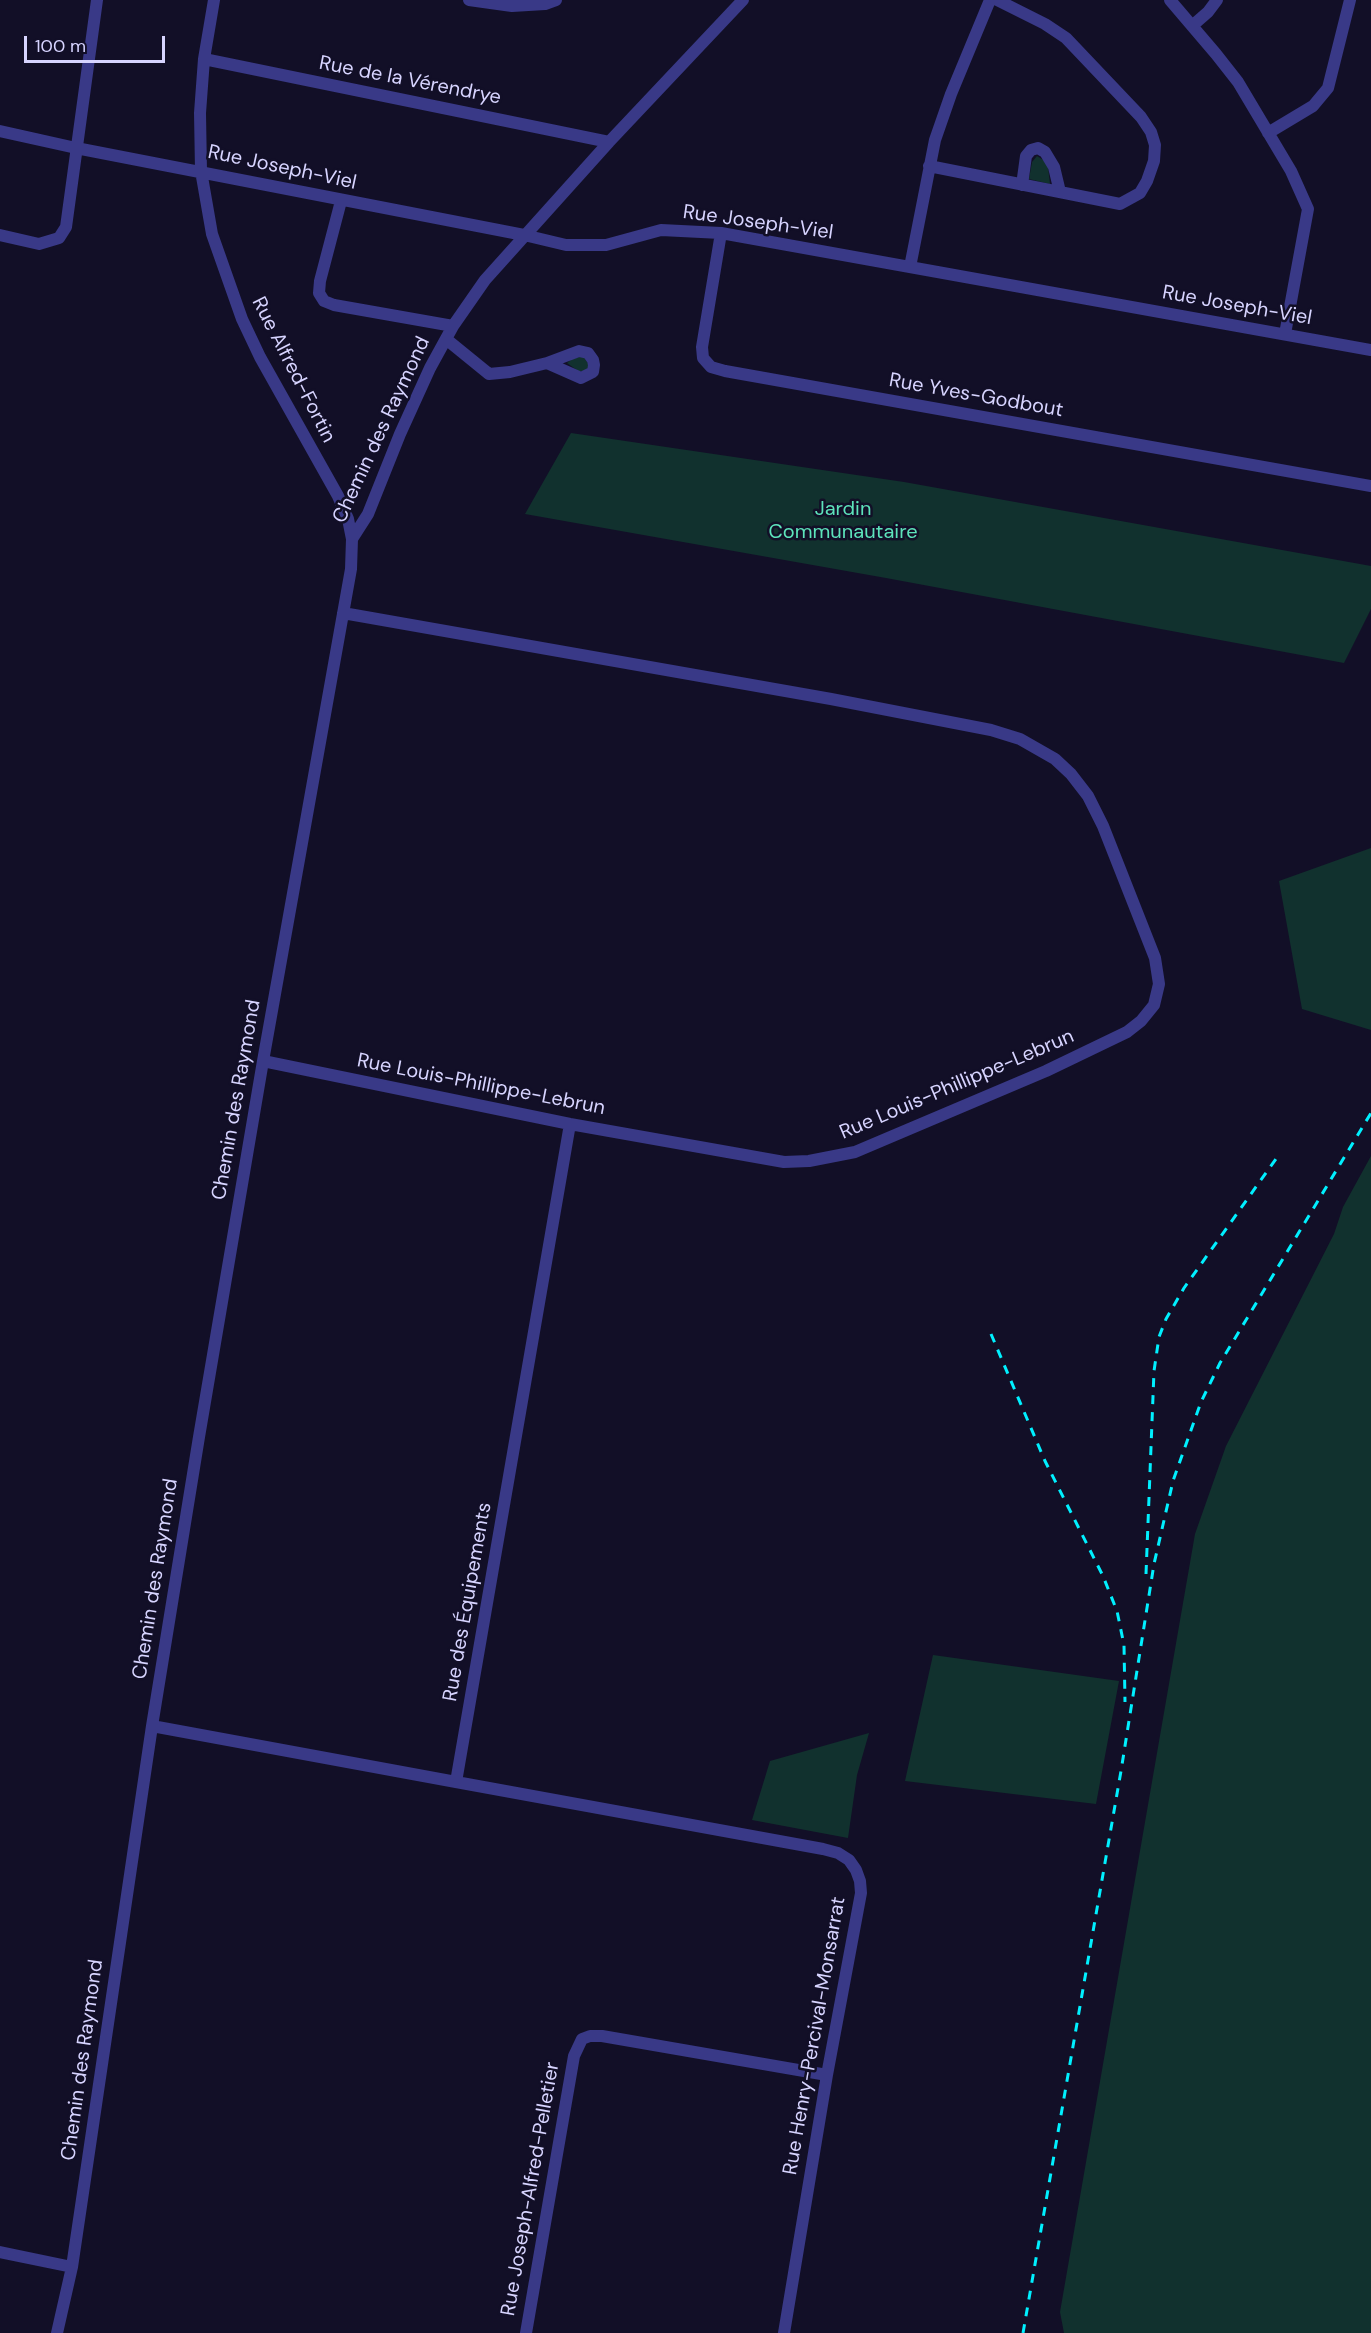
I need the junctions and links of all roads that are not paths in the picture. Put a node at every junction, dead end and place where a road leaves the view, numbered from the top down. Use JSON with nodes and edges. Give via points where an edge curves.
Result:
{"nodes":[{"id":1,"x":97,"y":0,"type":"edge"},
{"id":2,"x":214,"y":0,"type":"edge"},
{"id":3,"x":469,"y":0,"type":"edge"},
{"id":4,"x":556,"y":0,"type":"edge"},
{"id":5,"x":743,"y":0,"type":"edge"},
{"id":6,"x":990,"y":0,"type":"edge"},
{"id":7,"x":997,"y":0,"type":"edge"},
{"id":8,"x":1170,"y":0,"type":"edge"},
{"id":9,"x":1217,"y":0,"type":"edge"},
{"id":10,"x":1350,"y":0,"type":"edge"},
{"id":11,"x":1192,"y":26,"type":"junction"},
{"id":12,"x":204,"y":59,"type":"junction"},
{"id":13,"x":0,"y":131,"type":"edge"},
{"id":14,"x":1268,"y":133,"type":"junction"},
{"id":15,"x":609,"y":142,"type":"junction"},
{"id":16,"x":76,"y":148,"type":"junction"},
{"id":17,"x":929,"y":166,"type":"junction"},
{"id":18,"x":201,"y":171,"type":"junction"},
{"id":19,"x":1022,"y":185,"type":"junction"},
{"id":20,"x":1060,"y":192,"type":"junction"},
{"id":21,"x":341,"y":201,"type":"junction"},
{"id":22,"x":721,"y":233,"type":"junction"},
{"id":23,"x":0,"y":235,"type":"edge"},
{"id":24,"x":524,"y":235,"type":"junction"},
{"id":25,"x":910,"y":267,"type":"junction"},
{"id":26,"x":453,"y":326,"type":"junction"},
{"id":27,"x":1285,"y":334,"type":"junction"},
{"id":28,"x":446,"y":339,"type":"junction"},
{"id":29,"x":1371,"y":350,"type":"edge"},
{"id":30,"x":547,"y":363,"type":"dead end"},
{"id":31,"x":1371,"y":486,"type":"edge"},
{"id":32,"x":352,"y":539,"type":"junction"},
{"id":33,"x":344,"y":613,"type":"junction"},
{"id":34,"x":263,"y":1061,"type":"junction"},
{"id":35,"x":570,"y":1124,"type":"junction"},
{"id":36,"x":152,"y":1726,"type":"junction"},
{"id":37,"x":456,"y":1782,"type":"junction"},
{"id":38,"x":827,"y":2075,"type":"junction"},
{"id":39,"x":0,"y":2252,"type":"edge"},
{"id":40,"x":72,"y":2267,"type":"junction"},
{"id":41,"x":57,"y":2333,"type":"edge"},
{"id":42,"x":526,"y":2333,"type":"edge"},
{"id":43,"x":784,"y":2333,"type":"edge"}],
"edges":[{"from":1,"to":16,"type":"street"},
{"from":2,"to":12,"type":"street","name":"Rue Alfred-Fortin"},
{"from":3,"to":4,"type":"street","via":[[512,6]]},
{"from":5,"to":15,"type":"street","name":"Chemin des Raymond"},
{"from":6,"to":17,"type":"street","via":[[951,94]]},
{"from":7,"to":20,"type":"street","via":[[1066,38],[1151,132],[1154,161],[1147,181],[1130,200],[1120,204]]},
{"from":8,"to":11,"type":"street"},
{"from":9,"to":11,"type":"street"},
{"from":10,"to":14,"type":"street","via":[[1328,88],[1313,106]]},
{"from":11,"to":14,"type":"street","via":[[1238,82]]},
{"from":12,"to":15,"type":"street","name":"Rue de la Vérendrye"},
{"from":12,"to":18,"type":"street","name":"Rue Alfred-Fortin"},
{"from":13,"to":16,"type":"street","name":"Rue Joseph-Viel"},
{"from":14,"to":27,"type":"street","via":[[1308,209]]},
{"from":15,"to":24,"type":"street","name":"Chemin des Raymond"},
{"from":16,"to":18,"type":"street","name":"Rue Joseph-Viel"},
{"from":16,"to":23,"type":"street","via":[[69,213],[59,238],[39,244]]},
{"from":17,"to":19,"type":"street"},
{"from":17,"to":25,"type":"street"},
{"from":18,"to":21,"type":"street","name":"Rue Joseph-Viel"},
{"from":18,"to":32,"type":"street","name":"Rue Alfred-Fortin","via":[[212,234],[242,319],[338,496]]},
{"from":19,"to":20,"type":"street"},
{"from":19,"to":20,"type":"street","via":[[1026,156],[1038,148],[1054,167]]},
{"from":21,"to":24,"type":"street","name":"Rue Joseph-Viel"},
{"from":21,"to":26,"type":"street","via":[[320,281],[319,293],[324,301]]},
{"from":22,"to":24,"type":"street","name":"Rue Joseph-Viel","via":[[661,230],[606,245],[566,245]]},
{"from":22,"to":25,"type":"street","name":"Rue Joseph-Viel"},
{"from":22,"to":31,"type":"street","name":"Rue Yves-Godbout","via":[[702,347],[703,358],[711,367]]},
{"from":24,"to":26,"type":"street","name":"Chemin des Raymond","via":[[485,280]]},
{"from":25,"to":27,"type":"street","name":"Rue Joseph-Viel"},
{"from":26,"to":28,"type":"street","name":"Chemin des Raymond"},
{"from":27,"to":29,"type":"street","name":"Rue Joseph-Viel"},
{"from":28,"to":30,"type":"street","via":[[489,374]]},
{"from":28,"to":32,"type":"street","name":"Chemin des Raymond","via":[[416,395],[368,514]]},
{"from":32,"to":33,"type":"street","name":"Chemin des Raymond"},
{"from":33,"to":34,"type":"street","name":"Chemin des Raymond"},
{"from":33,"to":35,"type":"street","name":"Rue Louis-Phillippe-Lebrun","via":[[831,699],[1020,739],[1055,759],[1088,796],[1155,958],[1159,984],[1154,1005],[1127,1032],[855,1152],[784,1162]]},
{"from":34,"to":35,"type":"street","name":"Rue Louis-Phillippe-Lebrun"},
{"from":34,"to":36,"type":"street","name":"Chemin des Raymond"},
{"from":35,"to":37,"type":"street","name":"Rue des Équipements"},
{"from":36,"to":37,"type":"street"},
{"from":36,"to":40,"type":"street","name":"Chemin des Raymond"},
{"from":37,"to":38,"type":"street","name":"Rue Henry-Percival-Monsarrat","via":[[797,1844],[838,1853],[849,1860],[860,1881],[861,1893]]},
{"from":38,"to":42,"type":"street","name":"Rue Joseph-Alfred-Pelletier","via":[[602,2036],[582,2039],[574,2056]]},
{"from":38,"to":43,"type":"street","name":"Rue Henry-Percival-Monsarrat"},
{"from":39,"to":40,"type":"street"},
{"from":40,"to":41,"type":"street","name":"Chemin des Raymond"}]}
